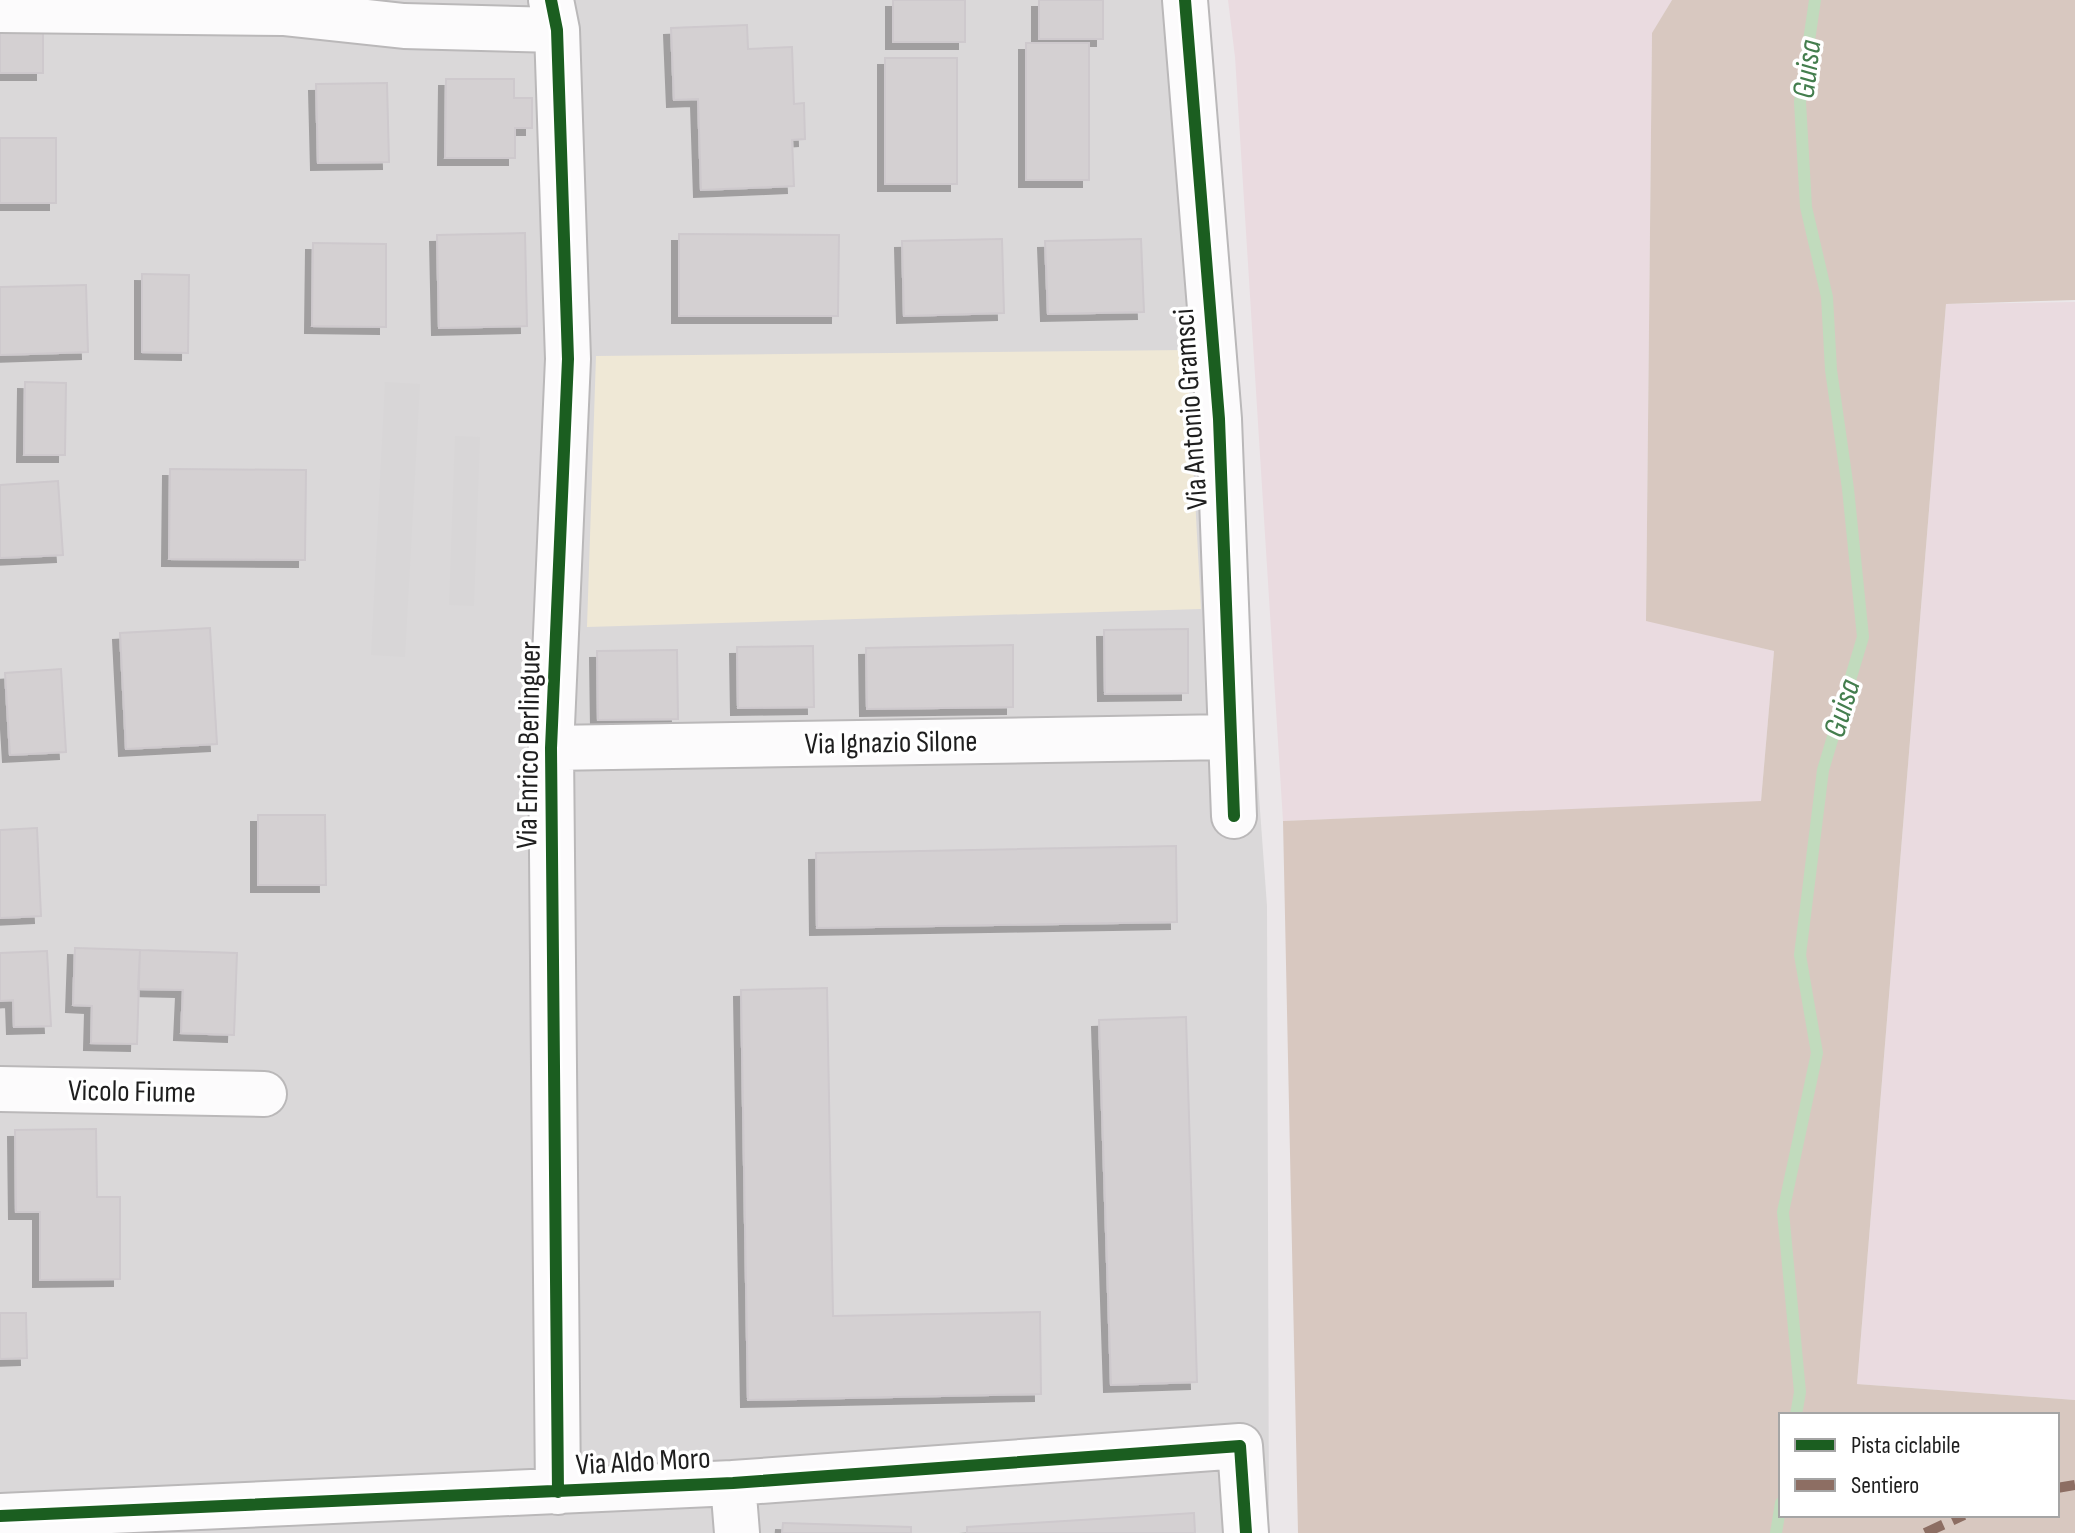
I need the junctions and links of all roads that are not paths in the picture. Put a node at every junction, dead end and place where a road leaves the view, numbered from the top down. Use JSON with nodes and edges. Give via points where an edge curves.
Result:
{"nodes":[{"id":1,"x":1185,"y":0,"type":"edge"},
{"id":2,"x":0,"y":10,"type":"edge"},
{"id":3,"x":554,"y":15,"type":"edge"},
{"id":4,"x":1231,"y":737,"type":"junction"},
{"id":5,"x":551,"y":748,"type":"junction"},
{"id":6,"x":1234,"y":816,"type":"dead end"},
{"id":7,"x":0,"y":1089,"type":"edge"},
{"id":8,"x":264,"y":1094,"type":"dead end"},
{"id":9,"x":733,"y":1483,"type":"junction"},
{"id":10,"x":558,"y":1492,"type":"junction"},
{"id":11,"x":0,"y":1516,"type":"edge"},
{"id":12,"x":737,"y":1533,"type":"edge"},
{"id":13,"x":1246,"y":1533,"type":"edge"}],
"edges":[{"from":1,"to":4,"type":"street","name":"Via Antonio Gramsci","via":[[1219,419]]},
{"from":2,"to":3,"type":"street","via":[[283,13],[404,26]]},
{"from":3,"to":5,"type":"street","name":"Via Enrico Berlinguer","via":[[568,359]]},
{"from":4,"to":5,"type":"street","name":"Via Ignazio Silone"},
{"from":4,"to":6,"type":"street","name":"Via Antonio Gramsci"},
{"from":5,"to":10,"type":"street","name":"Via Enrico Berlinguer"},
{"from":7,"to":8,"type":"street","name":"Vicolo Fiume"},
{"from":9,"to":10,"type":"street","name":"Via Aldo Moro"},
{"from":9,"to":12,"type":"street"},
{"from":9,"to":13,"type":"street","name":"Via Aldo Moro","via":[[1240,1446]]},
{"from":10,"to":11,"type":"street","name":"Via Aldo Moro"}]}
